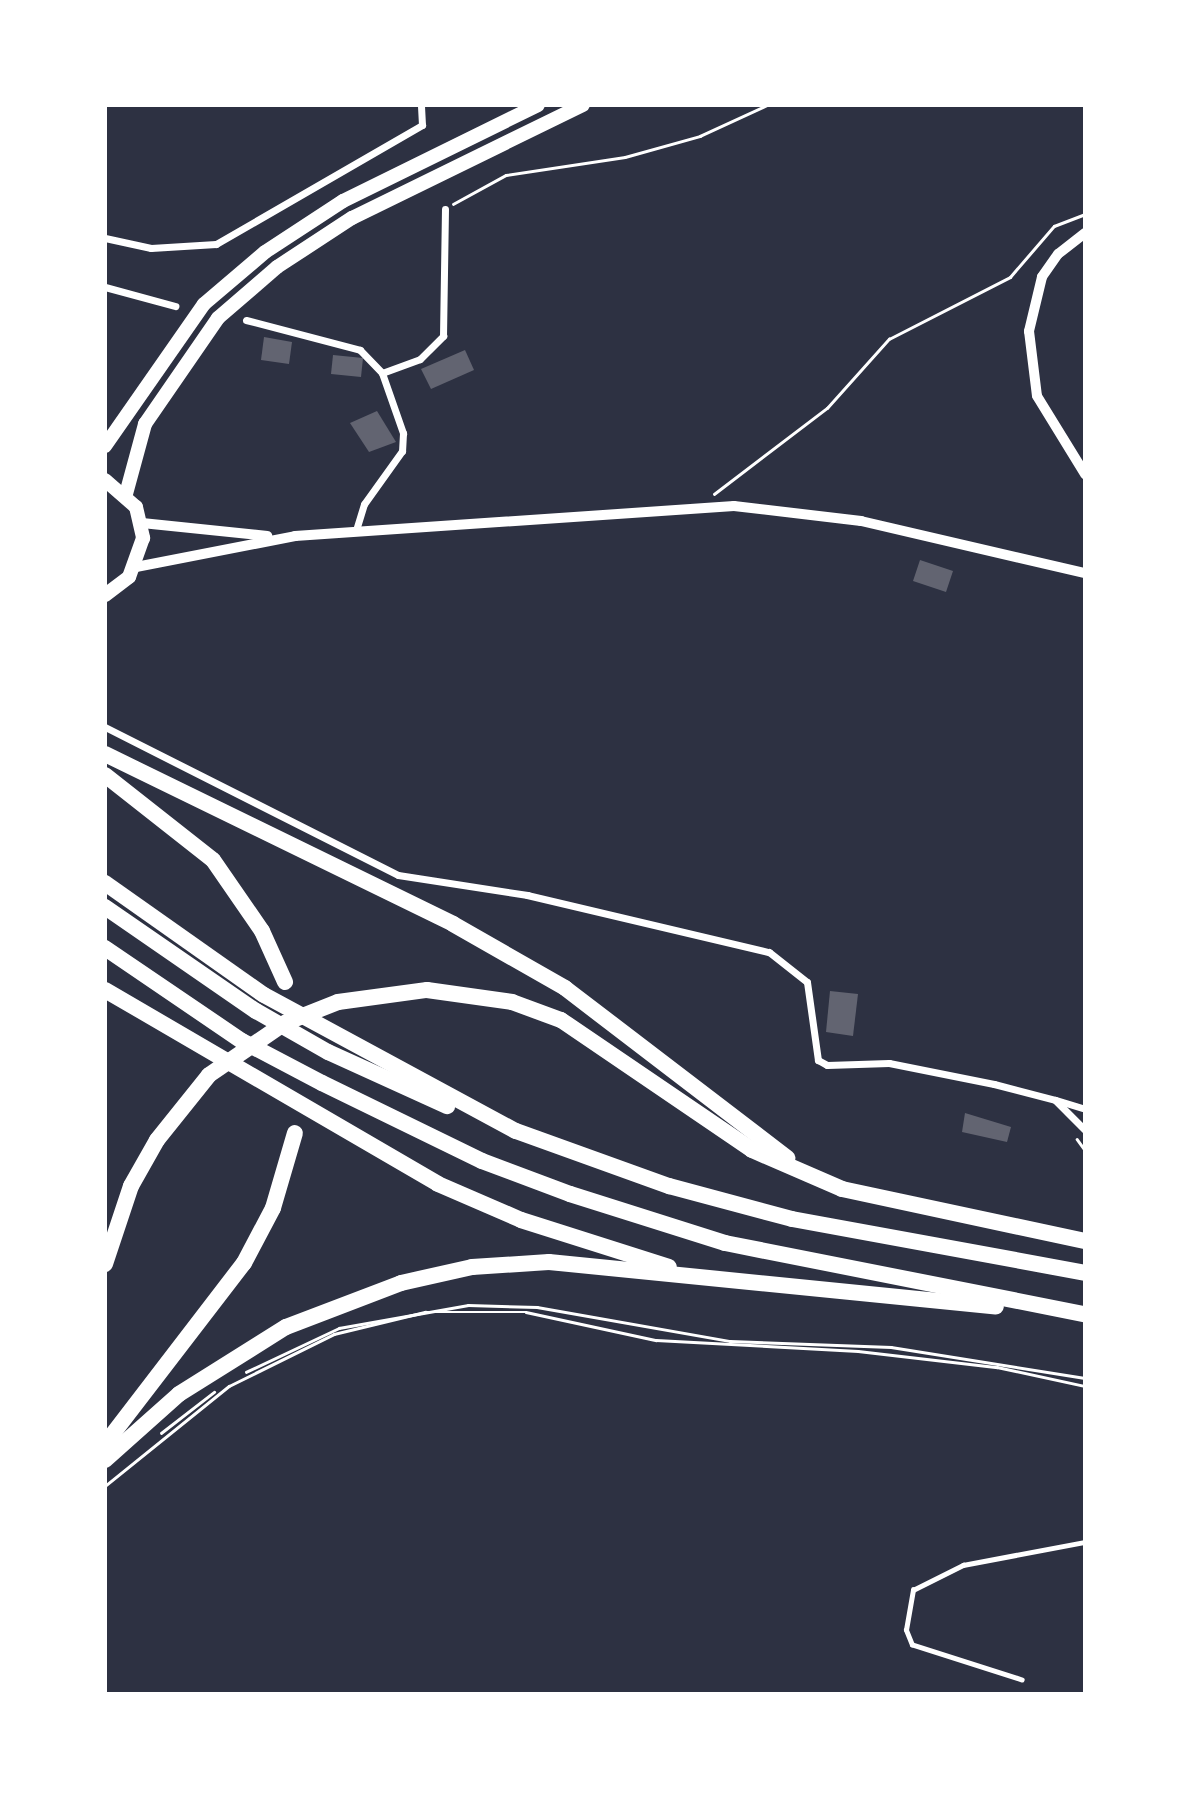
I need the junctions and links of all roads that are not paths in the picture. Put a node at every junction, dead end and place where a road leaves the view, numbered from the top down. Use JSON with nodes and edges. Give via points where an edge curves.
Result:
{"nodes":[{"id":1,"x":421,"y":105,"type":"edge"},
{"id":2,"x":538,"y":105,"type":"edge"},
{"id":3,"x":583,"y":105,"type":"edge"},
{"id":4,"x":444,"y":209,"type":"road end"},
{"id":5,"x":1085,"y":233,"type":"edge"},
{"id":6,"x":105,"y":237,"type":"edge"},
{"id":7,"x":105,"y":286,"type":"edge"},
{"id":8,"x":175,"y":306,"type":"dead end"},
{"id":9,"x":246,"y":320,"type":"dead end"},
{"id":10,"x":382,"y":373,"type":"junction"},
{"id":11,"x":105,"y":446,"type":"edge"},
{"id":12,"x":1085,"y":474,"type":"edge"},
{"id":13,"x":105,"y":480,"type":"edge"},
{"id":14,"x":126,"y":494,"type":"junction"},
{"id":15,"x":142,"y":523,"type":"junction"},
{"id":16,"x":356,"y":531,"type":"junction"},
{"id":17,"x":295,"y":537,"type":"junction"},
{"id":18,"x":136,"y":567,"type":"junction"},
{"id":19,"x":1085,"y":573,"type":"edge"},
{"id":20,"x":105,"y":594,"type":"edge"},
{"id":21,"x":105,"y":727,"type":"edge"},
{"id":22,"x":105,"y":754,"type":"edge"},
{"id":23,"x":105,"y":775,"type":"edge"},
{"id":24,"x":105,"y":788,"type":"edge"},
{"id":25,"x":161,"y":816,"type":"junction"},
{"id":26,"x":105,"y":883,"type":"edge"},
{"id":27,"x":105,"y":907,"type":"edge"},
{"id":28,"x":105,"y":948,"type":"edge"},
{"id":29,"x":285,"y":982,"type":"dead end"},
{"id":30,"x":105,"y":990,"type":"edge"},
{"id":31,"x":1055,"y":1100,"type":"junction"},
{"id":32,"x":1085,"y":1109,"type":"edge"},
{"id":33,"x":1085,"y":1130,"type":"edge"},
{"id":34,"x":516,"y":1131,"type":"junction"},
{"id":35,"x":295,"y":1133,"type":"dead end"},
{"id":36,"x":815,"y":1177,"type":"junction"},
{"id":37,"x":1085,"y":1241,"type":"edge"},
{"id":38,"x":105,"y":1264,"type":"edge"},
{"id":39,"x":1085,"y":1273,"type":"edge"},
{"id":40,"x":709,"y":1279,"type":"junction"},
{"id":41,"x":1064,"y":1311,"type":"junction"},
{"id":42,"x":1085,"y":1314,"type":"edge"},
{"id":43,"x":105,"y":1444,"type":"edge"},
{"id":44,"x":105,"y":1460,"type":"edge"},
{"id":45,"x":1085,"y":1542,"type":"edge"},
{"id":46,"x":1022,"y":1680,"type":"dead end"}],
"edges":[{"from":1,"to":6,"type":"street","via":[[422,125],[216,244],[151,248]]},
{"from":2,"to":11,"type":"main road","via":[[343,201],[265,252],[204,304]]},
{"from":3,"to":14,"type":"main road","via":[[352,218],[267,276],[218,318],[161,396],[133,453]]},
{"from":4,"to":10,"type":"street","via":[[443,336],[420,359]]},
{"from":5,"to":12,"type":"street","via":[[1058,254],[1042,278],[1029,331],[1037,396]]},
{"from":7,"to":8,"type":"street"},
{"from":9,"to":10,"type":"street","via":[[360,350]]},
{"from":10,"to":16,"type":"street","via":[[403,432],[402,451],[364,504]]},
{"from":13,"to":14,"type":"main road"},
{"from":14,"to":15,"type":"main road"},
{"from":15,"to":17,"type":"street"},
{"from":15,"to":18,"type":"main road"},
{"from":16,"to":17,"type":"street"},
{"from":16,"to":19,"type":"street","via":[[699,508],[792,508]]},
{"from":17,"to":18,"type":"street"},
{"from":18,"to":20,"type":"main road"},
{"from":21,"to":31,"type":"street","via":[[398,875],[551,900],[769,952],[807,982],[818,1060],[827,1065],[889,1063]]},
{"from":22,"to":36,"type":"highway","via":[[453,924],[565,988]]},
{"from":23,"to":25,"type":"highway"},
{"from":24,"to":25,"type":"highway"},
{"from":25,"to":29,"type":"highway","via":[[214,860],[241,896]]},
{"from":26,"to":34,"type":"highway","via":[[264,995]]},
{"from":27,"to":34,"type":"highway","via":[[328,1052]]},
{"from":28,"to":41,"type":"highway","via":[[242,1041],[482,1161],[725,1243]]},
{"from":30,"to":40,"type":"highway","via":[[438,1184],[522,1220]]},
{"from":31,"to":32,"type":"street"},
{"from":31,"to":33,"type":"street"},
{"from":34,"to":39,"type":"highway","via":[[669,1186],[792,1219]]},
{"from":35,"to":43,"type":"highway","via":[[284,1180],[244,1263]]},
{"from":36,"to":37,"type":"highway","via":[[882,1202]]},
{"from":36,"to":38,"type":"highway","via":[[752,1150],[561,1020],[512,1002],[438,991],[338,1002],[243,1048],[185,1101],[131,1186]]},
{"from":40,"to":41,"type":"highway","via":[[895,1302]]},
{"from":40,"to":44,"type":"highway","via":[[525,1262],[401,1283],[297,1322],[228,1360]]},
{"from":41,"to":42,"type":"highway"},
{"from":45,"to":46,"type":"lane","via":[[963,1565],[913,1590],[906,1630],[912,1645]]}]}
